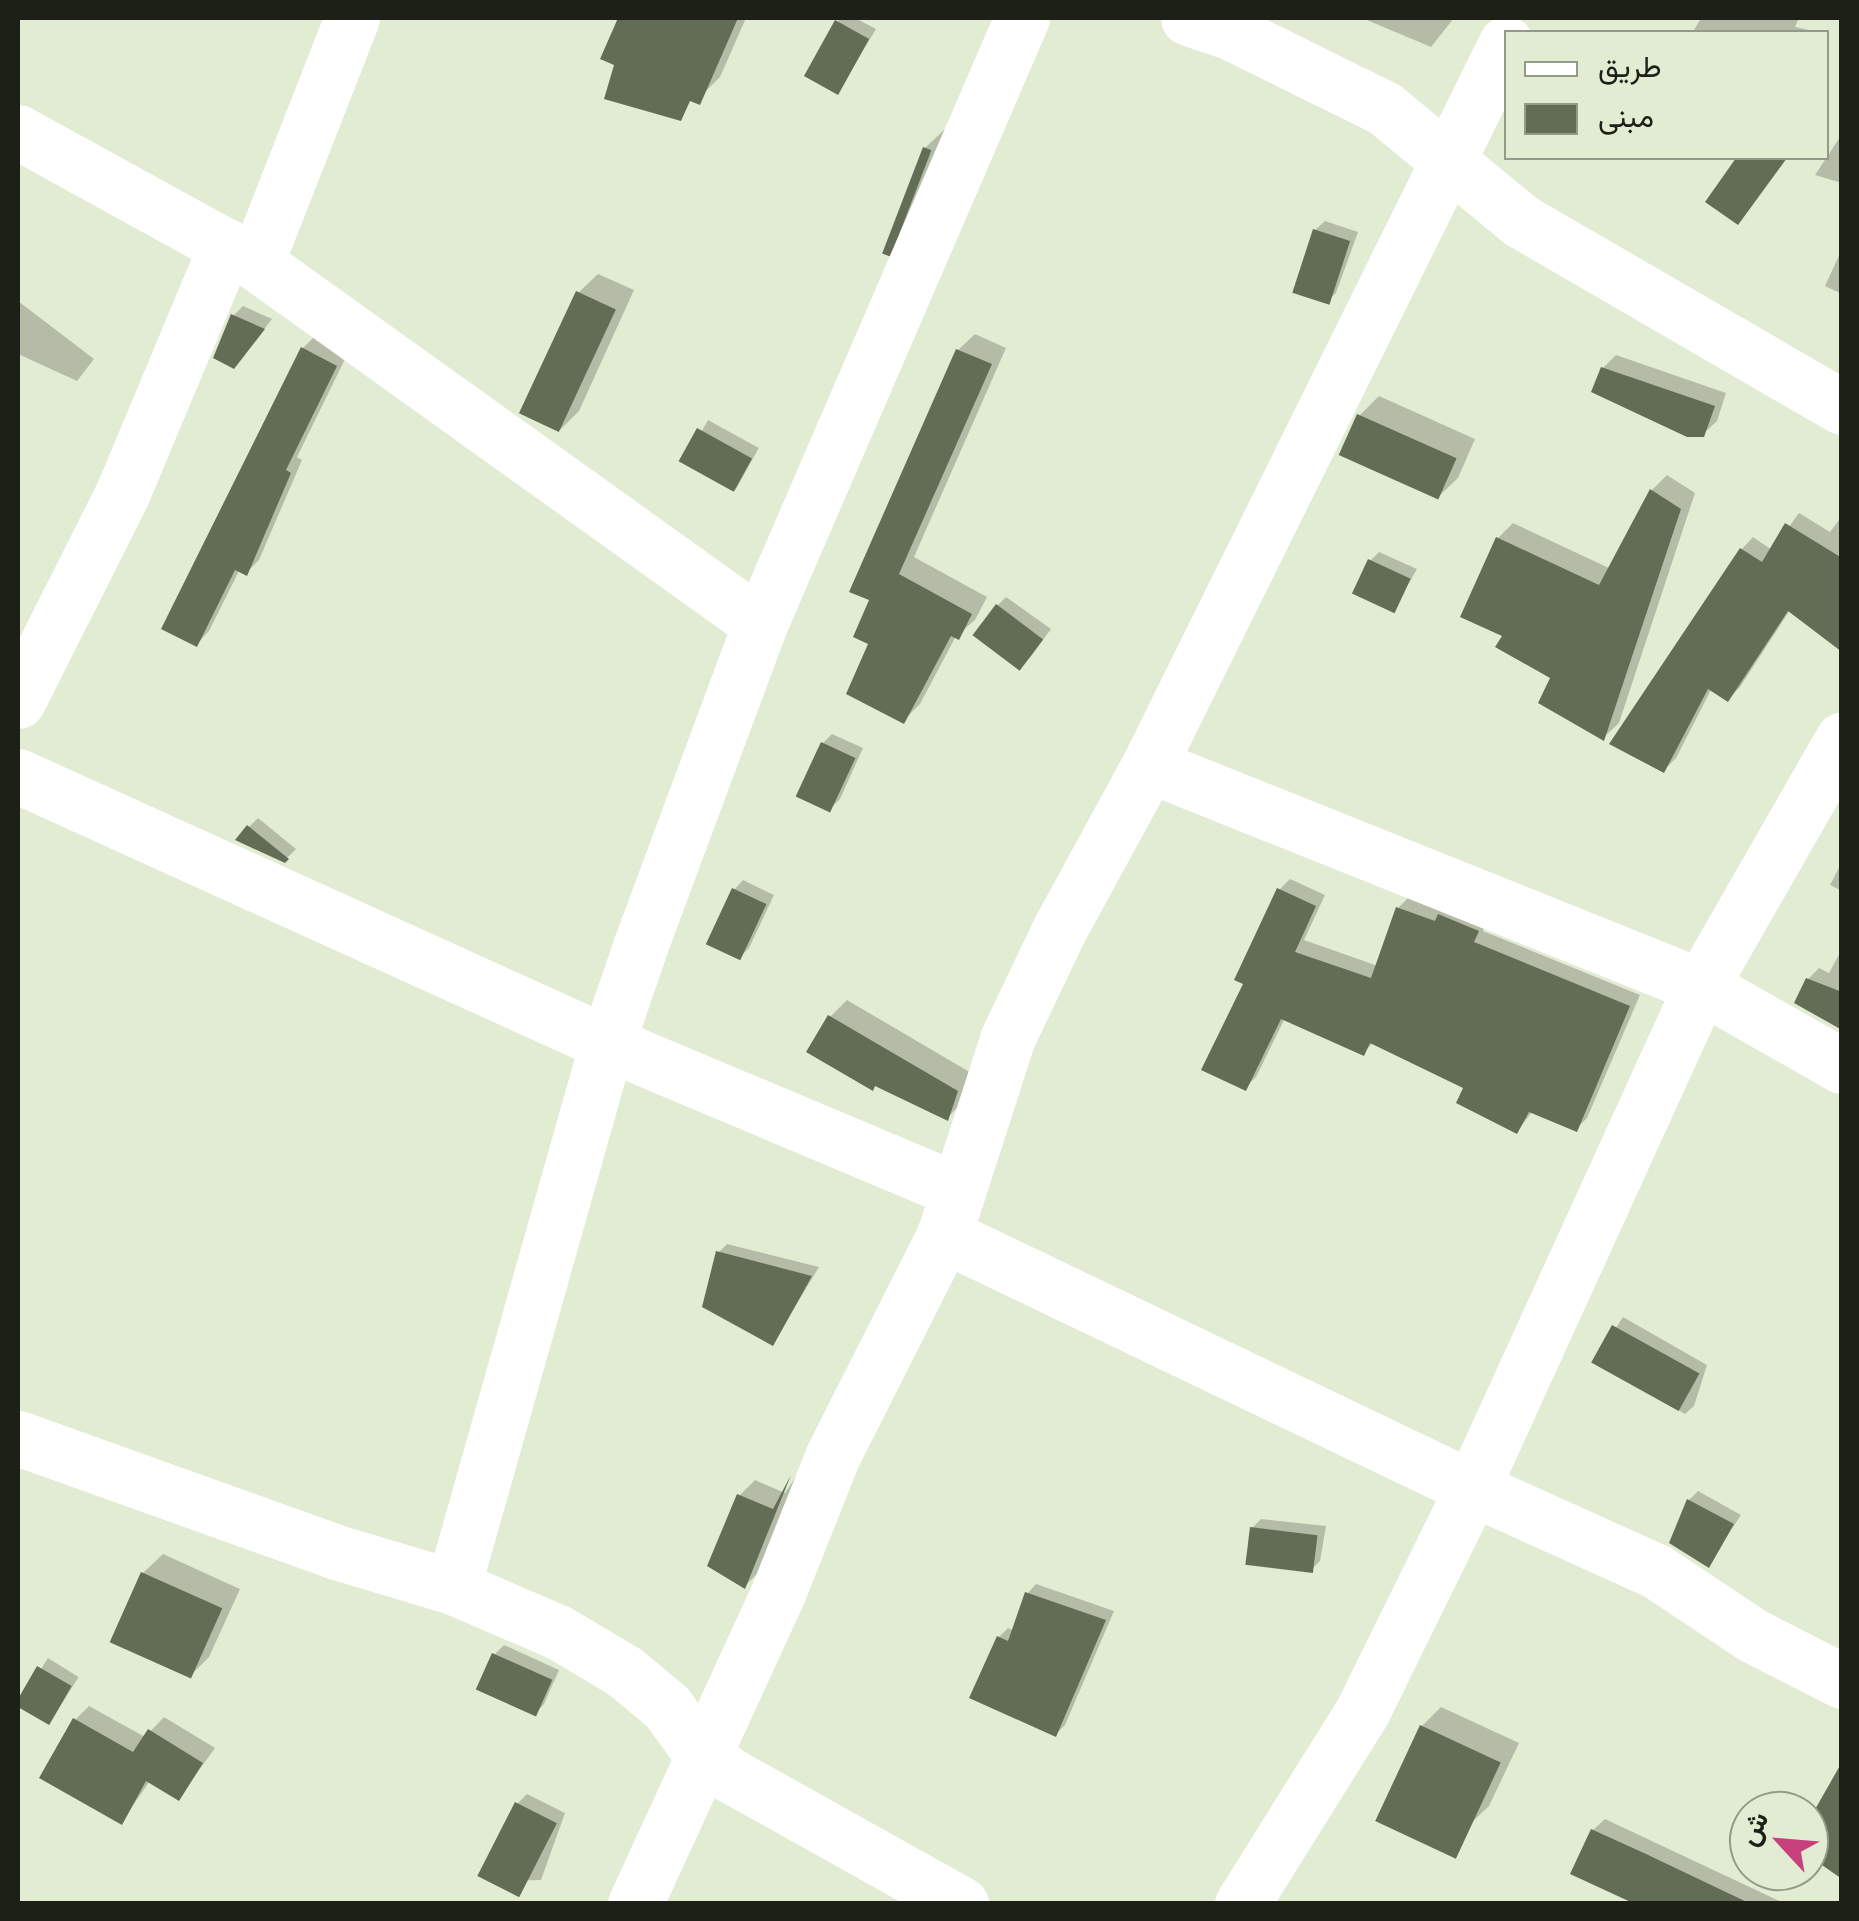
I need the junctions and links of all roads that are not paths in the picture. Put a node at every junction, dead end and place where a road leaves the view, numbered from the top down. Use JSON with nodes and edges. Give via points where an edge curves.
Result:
{"nodes":[{"id":1,"x":352,"y":18,"type":"edge"},
{"id":2,"x":1022,"y":18,"type":"edge"},
{"id":3,"x":1188,"y":18,"type":"edge"},
{"id":4,"x":1504,"y":46,"type":"edge"},
{"id":5,"x":18,"y":132,"type":"edge"},
{"id":6,"x":1450,"y":162,"type":"junction"},
{"id":7,"x":241,"y":254,"type":"junction"},
{"id":8,"x":1842,"y":408,"type":"edge"},
{"id":9,"x":760,"y":624,"type":"junction"},
{"id":10,"x":18,"y":701,"type":"edge"},
{"id":11,"x":1842,"y":740,"type":"edge"},
{"id":12,"x":1150,"y":765,"type":"junction"},
{"id":13,"x":18,"y":776,"type":"edge"},
{"id":14,"x":1702,"y":986,"type":"junction"},
{"id":15,"x":607,"y":1043,"type":"junction"},
{"id":16,"x":1842,"y":1066,"type":"edge"},
{"id":17,"x":950,"y":1212,"type":"junction"},
{"id":18,"x":18,"y":1438,"type":"edge"},
{"id":19,"x":1472,"y":1488,"type":"junction"},
{"id":20,"x":453,"y":1587,"type":"junction"},
{"id":21,"x":1842,"y":1681,"type":"edge"},
{"id":22,"x":701,"y":1754,"type":"junction"},
{"id":23,"x":636,"y":1904,"type":"edge"},
{"id":24,"x":961,"y":1904,"type":"edge"},
{"id":25,"x":1242,"y":1904,"type":"edge"}],
"edges":[{"from":1,"to":7,"type":"street"},
{"from":2,"to":9,"type":"street"},
{"from":3,"to":6,"type":"street","via":[[1330,78],[1384,108]]},
{"from":4,"to":6,"type":"street"},
{"from":5,"to":7,"type":"street"},
{"from":6,"to":8,"type":"street","via":[[1521,221]]},
{"from":6,"to":12,"type":"street"},
{"from":7,"to":9,"type":"street"},
{"from":7,"to":10,"type":"street"},
{"from":9,"to":15,"type":"street"},
{"from":11,"to":14,"type":"street"},
{"from":12,"to":14,"type":"street"},
{"from":12,"to":17,"type":"street","via":[[1008,1037]]},
{"from":13,"to":15,"type":"street"},
{"from":14,"to":16,"type":"street"},
{"from":14,"to":19,"type":"street"},
{"from":15,"to":17,"type":"street"},
{"from":15,"to":20,"type":"street"},
{"from":17,"to":19,"type":"street"},
{"from":17,"to":22,"type":"street"},
{"from":18,"to":20,"type":"street"},
{"from":19,"to":21,"type":"street","via":[[1656,1570],[1754,1636]]},
{"from":19,"to":25,"type":"street","via":[[1363,1710]]},
{"from":20,"to":22,"type":"street","via":[[558,1632],[625,1672],[667,1707]]},
{"from":22,"to":23,"type":"street"},
{"from":22,"to":24,"type":"street"}]}
